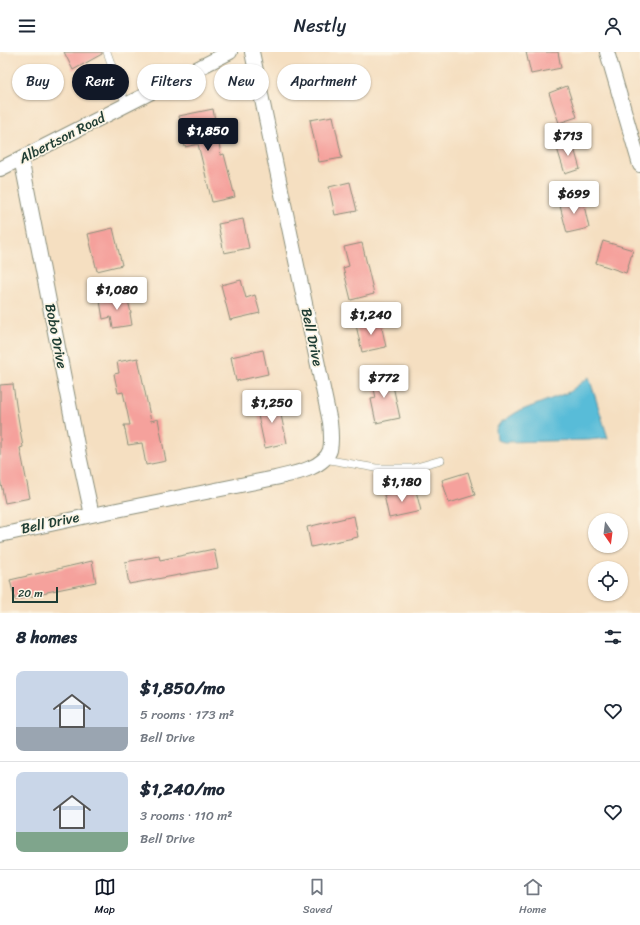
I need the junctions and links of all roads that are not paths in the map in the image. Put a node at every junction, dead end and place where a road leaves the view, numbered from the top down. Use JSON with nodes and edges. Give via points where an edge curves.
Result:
{"nodes":[{"id":1,"x":107,"y":52,"type":"edge"},
{"id":2,"x":230,"y":52,"type":"edge"},
{"id":3,"x":252,"y":52,"type":"edge"},
{"id":4,"x":607,"y":52,"type":"edge"},
{"id":5,"x":126,"y":105,"type":"junction"},
{"id":6,"x":21,"y":158,"type":"junction"},
{"id":7,"x":640,"y":165,"type":"edge"},
{"id":8,"x":0,"y":169,"type":"edge"},
{"id":9,"x":324,"y":459,"type":"junction"},
{"id":10,"x":441,"y":460,"type":"dead end"},
{"id":11,"x":92,"y":515,"type":"junction"},
{"id":12,"x":0,"y":535,"type":"edge"}],
"edges":[{"from":1,"to":5,"type":"lane"},
{"from":2,"to":5,"type":"street","name":"Albertson Road"},
{"from":3,"to":9,"type":"street","name":"Bell Drive","via":[[330,422],[330,451]]},
{"from":4,"to":7,"type":"street"},
{"from":5,"to":6,"type":"street","name":"Albertson Road"},
{"from":6,"to":8,"type":"street","name":"Albertson Road"},
{"from":6,"to":11,"type":"street","name":"Bobo Drive"},
{"from":9,"to":10,"type":"lane","via":[[376,468],[413,468]]},
{"from":9,"to":11,"type":"street","name":"Bell Drive","via":[[302,471],[275,478]]},
{"from":11,"to":12,"type":"street","name":"Bell Drive"}]}
